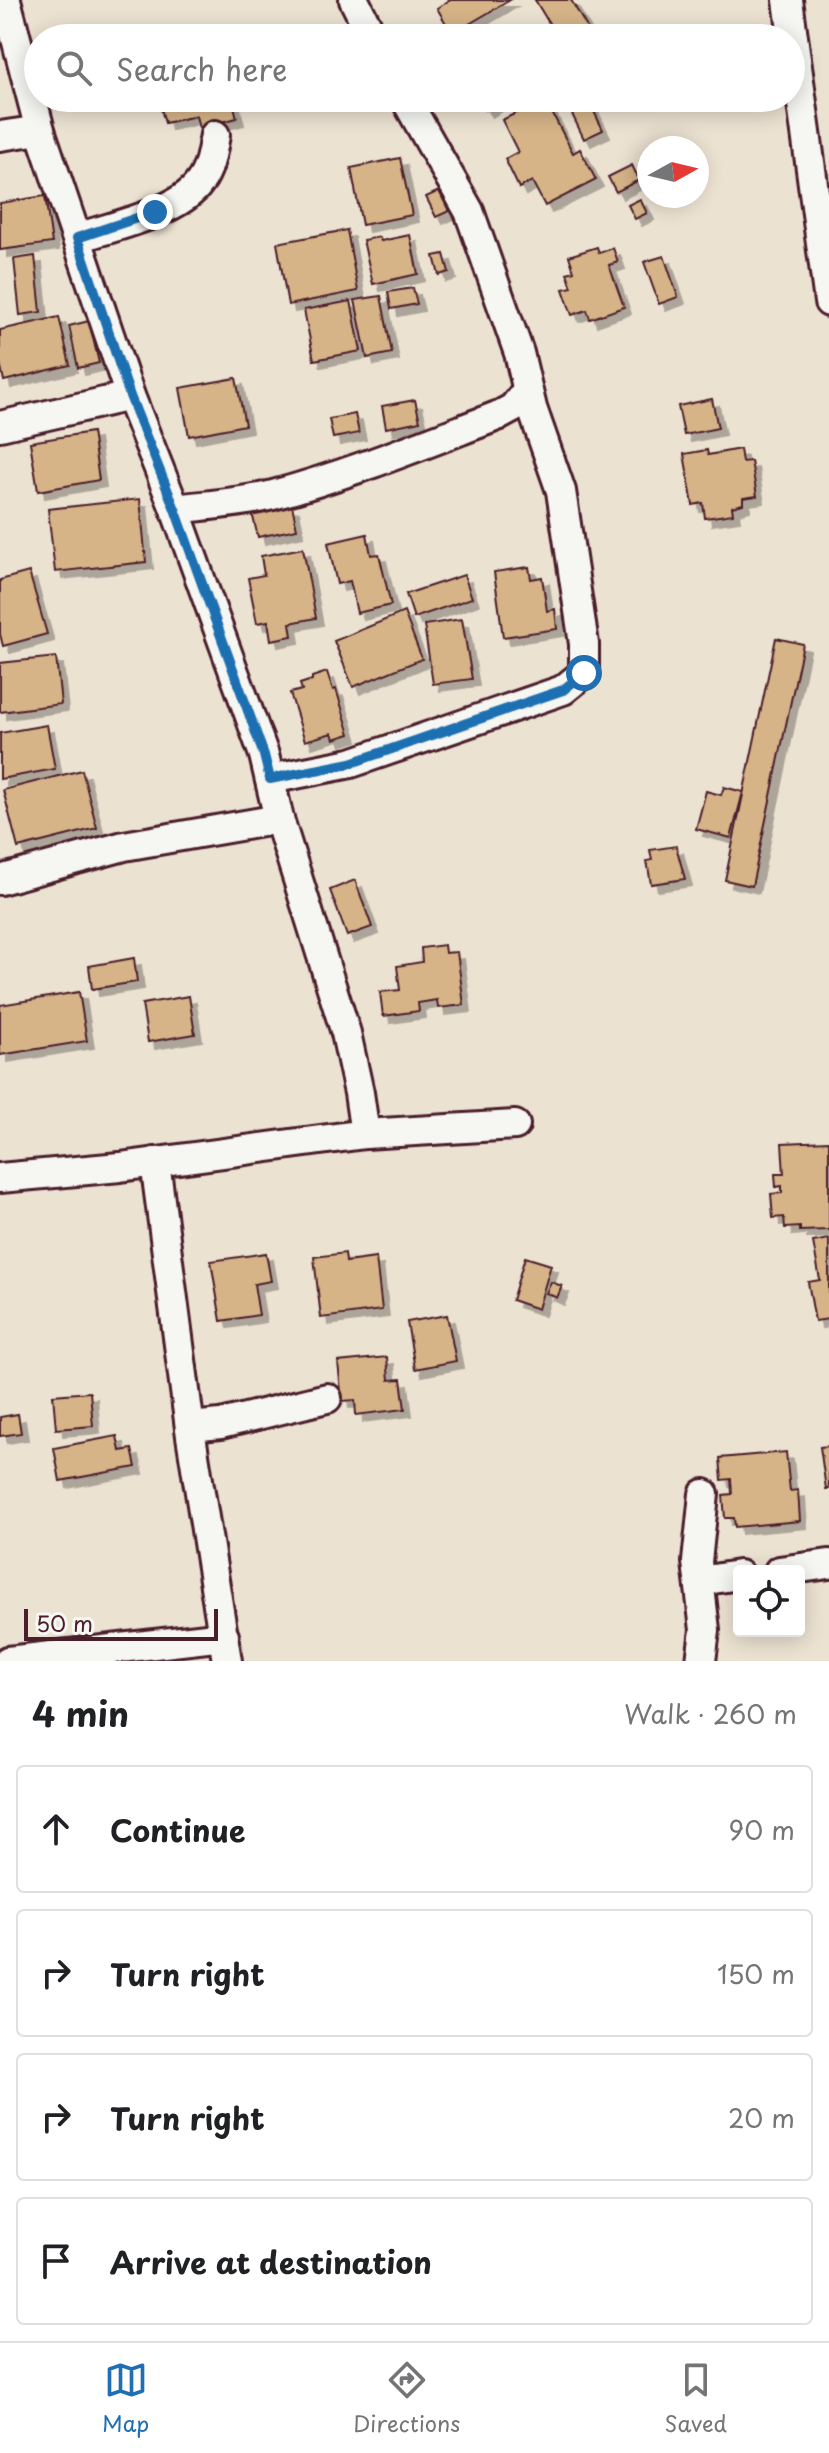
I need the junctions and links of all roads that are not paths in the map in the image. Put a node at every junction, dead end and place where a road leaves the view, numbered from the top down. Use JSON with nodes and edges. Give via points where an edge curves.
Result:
{"nodes":[{"id":1,"x":6,"y":0,"type":"edge"},
{"id":2,"x":354,"y":0,"type":"edge"},
{"id":3,"x":788,"y":0,"type":"edge"},
{"id":4,"x":366,"y":24,"type":"edge"},
{"id":5,"x":791,"y":24,"type":"edge"},
{"id":6,"x":24,"y":69,"type":"edge"},
{"id":7,"x":35,"y":112,"type":"edge"},
{"id":8,"x":413,"y":112,"type":"edge"},
{"id":9,"x":803,"y":112,"type":"edge"},
{"id":10,"x":40,"y":130,"type":"junction"},
{"id":11,"x":215,"y":135,"type":"dead end"},
{"id":12,"x":0,"y":136,"type":"edge"},
{"id":13,"x":77,"y":238,"type":"junction"},
{"id":14,"x":829,"y":302,"type":"edge"},
{"id":15,"x":527,"y":390,"type":"junction"},
{"id":16,"x":130,"y":396,"type":"junction"},
{"id":17,"x":0,"y":426,"type":"edge"},
{"id":18,"x":175,"y":509,"type":"junction"},
{"id":19,"x":270,"y":779,"type":"junction"},
{"id":20,"x":279,"y":819,"type":"junction"},
{"id":21,"x":0,"y":880,"type":"edge"},
{"id":22,"x":515,"y":1125,"type":"dead end"},
{"id":23,"x":365,"y":1134,"type":"junction"},
{"id":24,"x":155,"y":1162,"type":"junction"},
{"id":25,"x":0,"y":1178,"type":"edge"},
{"id":26,"x":327,"y":1398,"type":"dead end"},
{"id":27,"x":190,"y":1427,"type":"junction"},
{"id":28,"x":704,"y":1494,"type":"dead end"},
{"id":29,"x":829,"y":1564,"type":"edge"},
{"id":30,"x":805,"y":1567,"type":"edge"},
{"id":31,"x":733,"y":1576,"type":"edge"},
{"id":32,"x":700,"y":1584,"type":"junction"},
{"id":33,"x":226,"y":1648,"type":"edge"},
{"id":34,"x":8,"y":1661,"type":"edge"},
{"id":35,"x":701,"y":1661,"type":"edge"}],
"edges":[{"from":1,"to":6,"type":"street"},
{"from":2,"to":4,"type":"street"},
{"from":3,"to":5,"type":"street"},
{"from":7,"to":10,"type":"street"},
{"from":8,"to":15,"type":"street","via":[[469,211]]},
{"from":9,"to":14,"type":"street"},
{"from":10,"to":12,"type":"street"},
{"from":10,"to":13,"type":"street"},
{"from":11,"to":13,"type":"street","via":[[200,184],[182,199]]},
{"from":13,"to":16,"type":"street"},
{"from":15,"to":18,"type":"street","via":[[500,415],[324,478],[246,500]]},
{"from":15,"to":19,"type":"street","via":[[561,491],[584,673],[563,690],[351,763]]},
{"from":16,"to":17,"type":"street"},
{"from":16,"to":18,"type":"street"},
{"from":18,"to":19,"type":"street"},
{"from":19,"to":20,"type":"street"},
{"from":20,"to":21,"type":"street","via":[[124,846]]},
{"from":20,"to":23,"type":"street","via":[[346,1033]]},
{"from":22,"to":23,"type":"street"},
{"from":23,"to":24,"type":"street"},
{"from":24,"to":25,"type":"street"},
{"from":24,"to":27,"type":"street"},
{"from":26,"to":27,"type":"street"},
{"from":27,"to":33,"type":"street"},
{"from":28,"to":32,"type":"street"},
{"from":29,"to":30,"type":"street"},
{"from":31,"to":32,"type":"street"},
{"from":32,"to":35,"type":"street","via":[[705,1630]]},
{"from":33,"to":34,"type":"street"}]}
